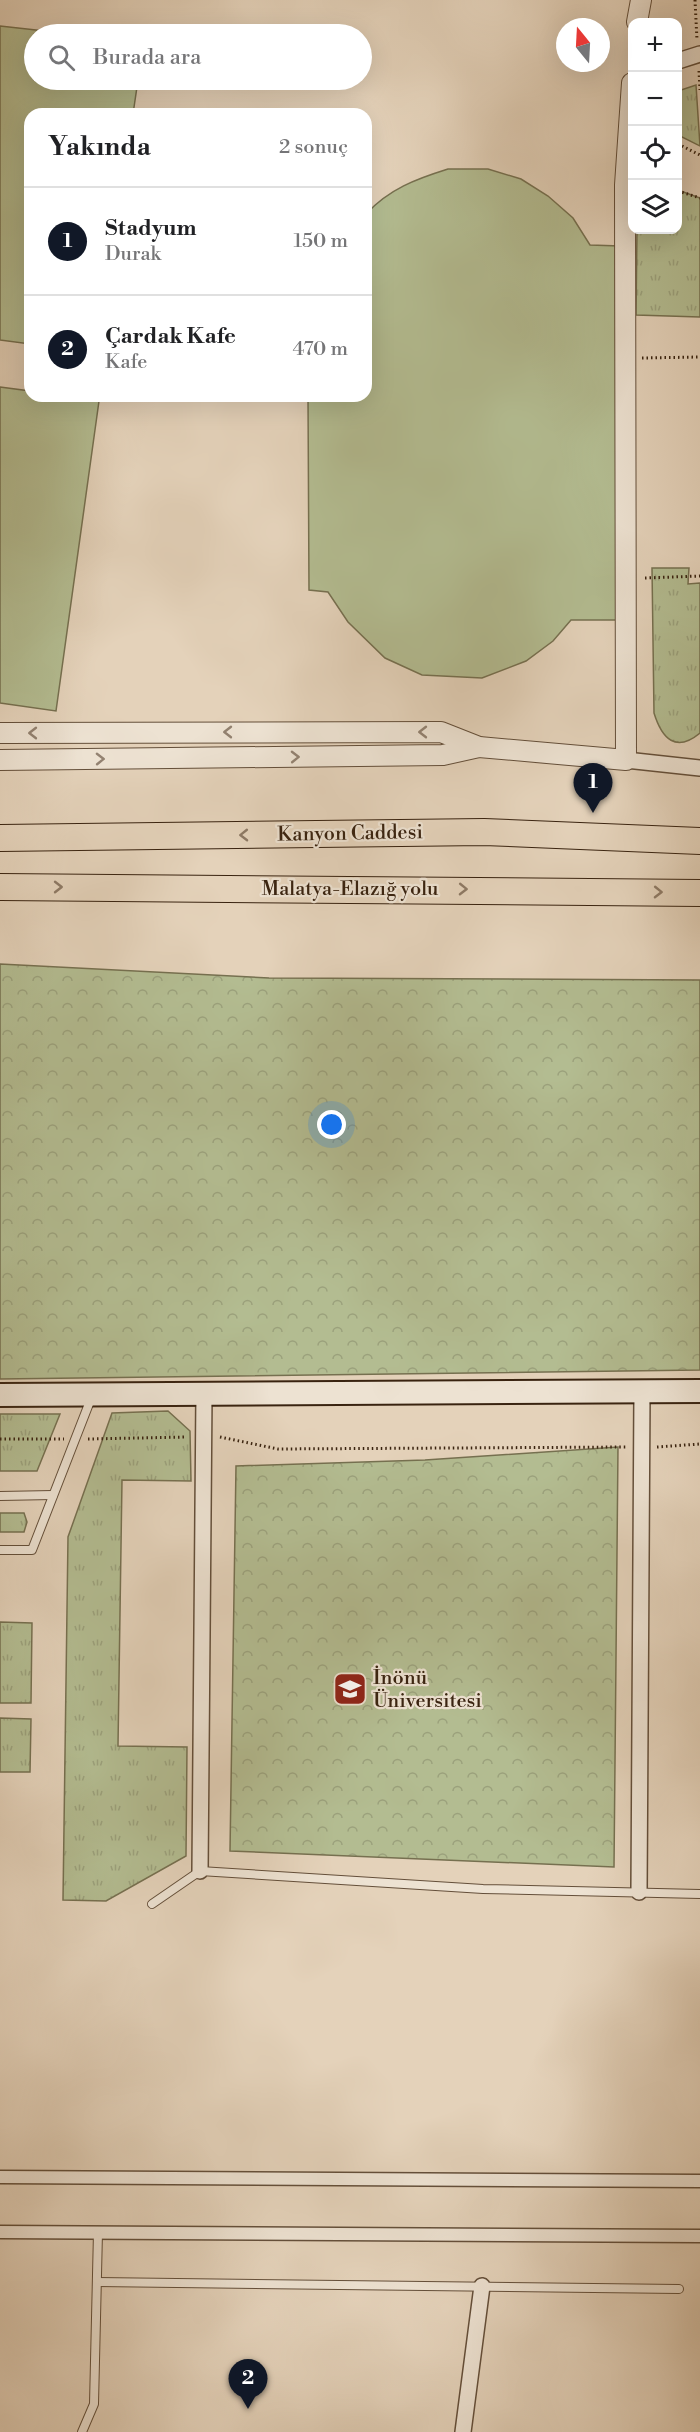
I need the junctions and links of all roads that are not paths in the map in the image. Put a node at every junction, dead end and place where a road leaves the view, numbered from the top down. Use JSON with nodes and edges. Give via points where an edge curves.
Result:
{"nodes":[{"id":1,"x":641,"y":0,"type":"edge"},
{"id":2,"x":638,"y":18,"type":"edge"},
{"id":3,"x":700,"y":54,"type":"edge"},
{"id":4,"x":682,"y":60,"type":"edge"},
{"id":5,"x":630,"y":126,"type":"edge"},
{"id":6,"x":0,"y":733,"type":"edge"},
{"id":7,"x":478,"y":747,"type":"junction"},
{"id":8,"x":0,"y":760,"type":"edge"},
{"id":9,"x":626,"y":760,"type":"junction"},
{"id":10,"x":700,"y":768,"type":"edge"},
{"id":11,"x":700,"y":827,"type":"edge"},
{"id":12,"x":492,"y":832,"type":"junction"},
{"id":13,"x":0,"y":838,"type":"edge"},
{"id":14,"x":700,"y":841,"type":"edge"},
{"id":15,"x":0,"y":887,"type":"edge"},
{"id":16,"x":700,"y":893,"type":"edge"},
{"id":17,"x":700,"y":1391,"type":"edge"},
{"id":18,"x":642,"y":1392,"type":"junction"},
{"id":19,"x":204,"y":1393,"type":"junction"},
{"id":20,"x":93,"y":1394,"type":"junction"},
{"id":21,"x":0,"y":1395,"type":"edge"},
{"id":22,"x":53,"y":1495,"type":"junction"},
{"id":23,"x":0,"y":1496,"type":"edge"},
{"id":24,"x":0,"y":1550,"type":"edge"},
{"id":25,"x":200,"y":1870,"type":"junction"},
{"id":26,"x":639,"y":1893,"type":"junction"},
{"id":27,"x":700,"y":1894,"type":"edge"},
{"id":28,"x":152,"y":1904,"type":"dead end"},
{"id":29,"x":0,"y":2177,"type":"edge"},
{"id":30,"x":700,"y":2181,"type":"edge"},
{"id":31,"x":0,"y":2232,"type":"edge"},
{"id":32,"x":98,"y":2232,"type":"junction"},
{"id":33,"x":700,"y":2236,"type":"edge"},
{"id":34,"x":97,"y":2282,"type":"junction"},
{"id":35,"x":482,"y":2286,"type":"junction"},
{"id":36,"x":679,"y":2289,"type":"dead end"},
{"id":37,"x":82,"y":2432,"type":"edge"},
{"id":38,"x":464,"y":2432,"type":"edge"}],
"edges":[{"from":1,"to":2,"type":"street"},
{"from":3,"to":4,"type":"street"},
{"from":5,"to":9,"type":"street","via":[[625,185]]},
{"from":7,"to":6,"type":"street","one_way":true,"via":[[441,732]]},
{"from":8,"to":7,"type":"street","one_way":true,"via":[[443,755]]},
{"from":7,"to":9,"type":"street"},
{"from":9,"to":10,"type":"street"},
{"from":11,"to":12,"type":"highway"},
{"from":12,"to":13,"type":"highway","name":"Kanyon Caddesi","one_way":true},
{"from":12,"to":14,"type":"highway","name":"Kanyon Caddesi"},
{"from":15,"to":16,"type":"highway","name":"Malatya-Elazığ yolu","one_way":true},
{"from":17,"to":18,"type":"main road"},
{"from":18,"to":19,"type":"main road"},
{"from":18,"to":26,"type":"street"},
{"from":19,"to":20,"type":"main road"},
{"from":19,"to":25,"type":"street"},
{"from":20,"to":21,"type":"main road"},
{"from":20,"to":22,"type":"lane"},
{"from":22,"to":23,"type":"lane"},
{"from":22,"to":24,"type":"lane","via":[[32,1550]]},
{"from":25,"to":26,"type":"lane","via":[[483,1889]]},
{"from":25,"to":28,"type":"lane"},
{"from":26,"to":27,"type":"lane"},
{"from":29,"to":30,"type":"street"},
{"from":31,"to":32,"type":"street"},
{"from":32,"to":33,"type":"street"},
{"from":32,"to":34,"type":"lane"},
{"from":34,"to":35,"type":"lane"},
{"from":34,"to":37,"type":"lane","via":[[94,2404]]},
{"from":35,"to":36,"type":"lane"},
{"from":35,"to":38,"type":"street"}]}
